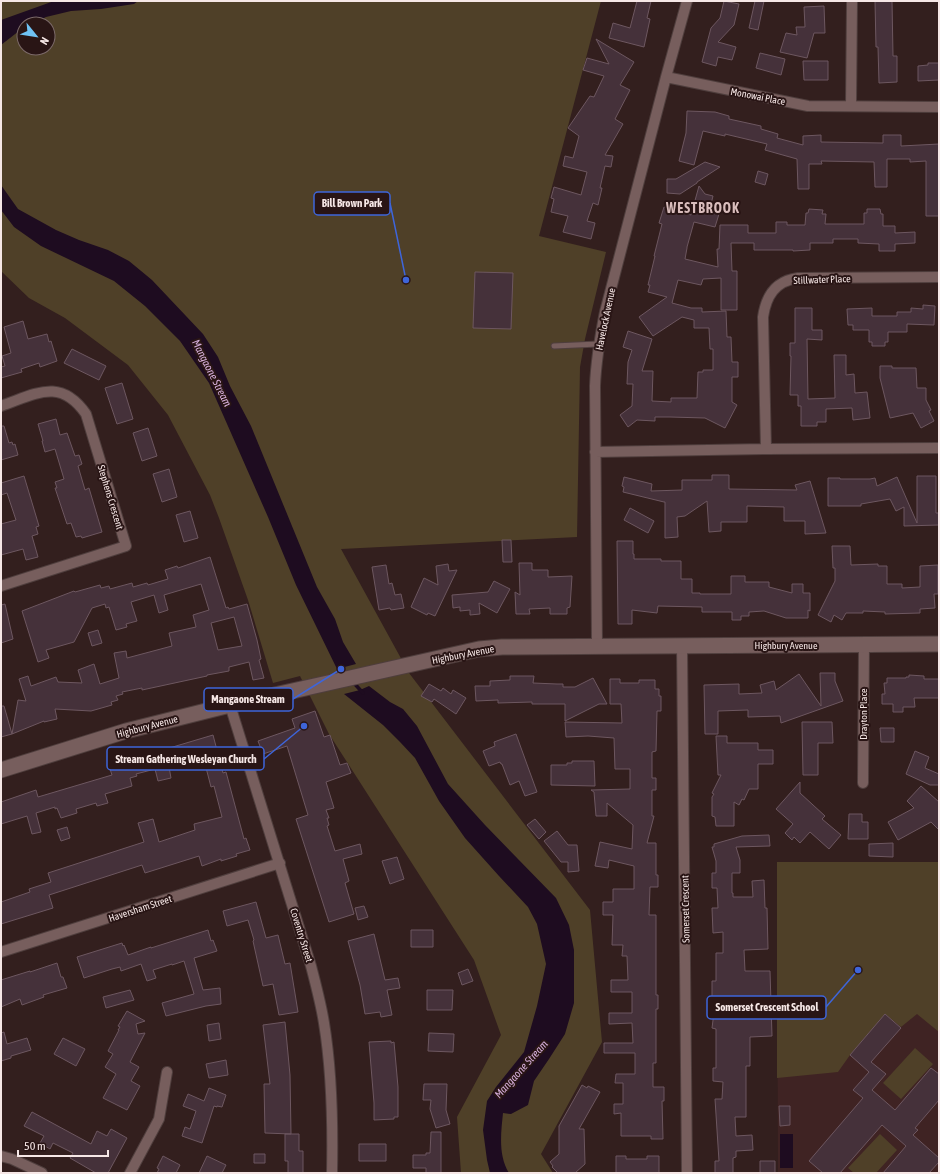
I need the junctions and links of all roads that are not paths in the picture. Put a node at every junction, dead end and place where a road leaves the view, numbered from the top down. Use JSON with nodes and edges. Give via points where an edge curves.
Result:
{"nodes":[{"id":1,"x":687,"y":1,"type":"edge"},
{"id":2,"x":852,"y":1,"type":"edge"},
{"id":3,"x":666,"y":77,"type":"junction"},
{"id":4,"x":851,"y":106,"type":"junction"},
{"id":5,"x":939,"y":107,"type":"edge"},
{"id":6,"x":939,"y":277,"type":"edge"},
{"id":7,"x":598,"y":344,"type":"junction"},
{"id":8,"x":554,"y":346,"type":"dead end"},
{"id":9,"x":1,"y":406,"type":"edge"},
{"id":10,"x":939,"y":448,"type":"edge"},
{"id":11,"x":766,"y":449,"type":"junction"},
{"id":12,"x":595,"y":452,"type":"junction"},
{"id":13,"x":1,"y":586,"type":"edge"},
{"id":14,"x":939,"y":644,"type":"edge"},
{"id":15,"x":682,"y":645,"type":"junction"},
{"id":16,"x":864,"y":645,"type":"junction"},
{"id":17,"x":597,"y":646,"type":"junction"},
{"id":18,"x":230,"y":705,"type":"junction"},
{"id":19,"x":1,"y":770,"type":"edge"},
{"id":20,"x":863,"y":783,"type":"dead end"},
{"id":21,"x":280,"y":863,"type":"junction"},
{"id":22,"x":1,"y":952,"type":"edge"},
{"id":23,"x":167,"y":1072,"type":"dead end"},
{"id":24,"x":1,"y":1156,"type":"edge"},
{"id":25,"x":42,"y":1173,"type":"edge"},
{"id":26,"x":130,"y":1173,"type":"edge"},
{"id":27,"x":332,"y":1173,"type":"edge"},
{"id":28,"x":687,"y":1173,"type":"edge"}],
"edges":[{"from":1,"to":3,"type":"street","name":"Havelock Avenue"},
{"from":2,"to":4,"type":"street"},
{"from":3,"to":4,"type":"street","name":"Monowai Place","via":[[808,106]]},
{"from":3,"to":7,"type":"street","name":"Havelock Avenue"},
{"from":4,"to":5,"type":"street","name":"Monowai Place"},
{"from":6,"to":11,"type":"street","name":"Stillwater Place","via":[[798,278],[790,279],[772,290],[764,307],[763,317]]},
{"from":7,"to":8,"type":"lane"},
{"from":7,"to":12,"type":"street","name":"Havelock Avenue"},
{"from":9,"to":13,"type":"street","name":"Stephens Crescent","via":[[55,391],[73,398],[80,405],[86,414],[126,546]]},
{"from":10,"to":11,"type":"street"},
{"from":11,"to":12,"type":"street"},
{"from":12,"to":17,"type":"street","name":"Havelock Avenue"},
{"from":14,"to":16,"type":"street","name":"Highbury Avenue"},
{"from":15,"to":16,"type":"street","name":"Highbury Avenue"},
{"from":15,"to":17,"type":"street","name":"Highbury Avenue"},
{"from":15,"to":28,"type":"street","name":"Somerset Crescent"},
{"from":16,"to":20,"type":"street","name":"Drayton Place"},
{"from":17,"to":18,"type":"street","name":"Highbury Avenue","via":[[479,649]]},
{"from":18,"to":19,"type":"street","name":"Highbury Avenue","via":[[126,731]]},
{"from":18,"to":21,"type":"street","name":"Coventry Street"},
{"from":21,"to":22,"type":"street","name":"Haversham Street"},
{"from":21,"to":27,"type":"street","name":"Coventry Street","via":[[319,994],[324,1022],[330,1075]]},
{"from":23,"to":26,"type":"street","via":[[159,1119]]},
{"from":24,"to":25,"type":"street"}]}
